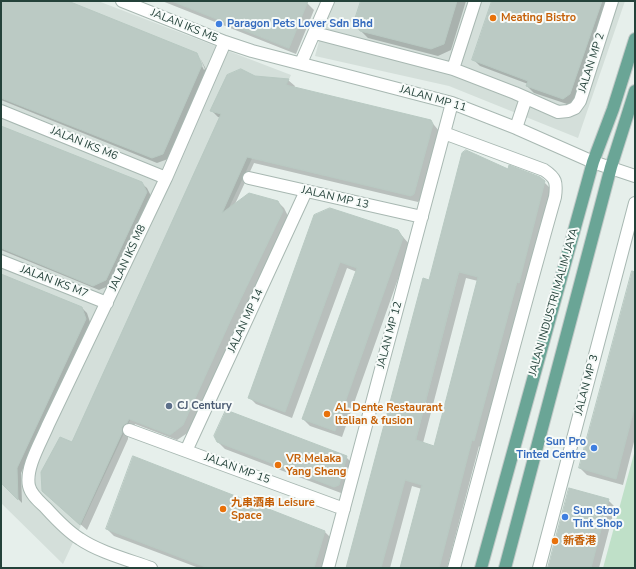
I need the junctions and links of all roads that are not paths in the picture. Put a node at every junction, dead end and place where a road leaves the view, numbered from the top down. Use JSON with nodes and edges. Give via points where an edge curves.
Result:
{"nodes":[{"id":1,"x":122,"y":1,"type":"edge"},
{"id":2,"x":328,"y":1,"type":"edge"},
{"id":3,"x":475,"y":1,"type":"edge"},
{"id":4,"x":612,"y":1,"type":"edge"},
{"id":5,"x":315,"y":32,"type":"junction"},
{"id":6,"x":635,"y":39,"type":"edge"},
{"id":7,"x":225,"y":42,"type":"junction"},
{"id":8,"x":301,"y":63,"type":"junction"},
{"id":9,"x":453,"y":69,"type":"junction"},
{"id":10,"x":635,"y":91,"type":"edge"},
{"id":11,"x":526,"y":98,"type":"junction"},
{"id":12,"x":452,"y":103,"type":"junction"},
{"id":13,"x":1,"y":111,"type":"edge"},
{"id":14,"x":516,"y":128,"type":"junction"},
{"id":15,"x":444,"y":133,"type":"junction"},
{"id":16,"x":593,"y":162,"type":"junction"},
{"id":17,"x":611,"y":168,"type":"junction"},
{"id":18,"x":635,"y":176,"type":"edge"},
{"id":19,"x":166,"y":178,"type":"junction"},
{"id":20,"x":249,"y":178,"type":"dead end"},
{"id":21,"x":306,"y":191,"type":"junction"},
{"id":22,"x":635,"y":203,"type":"edge"},
{"id":23,"x":422,"y":217,"type":"junction"},
{"id":24,"x":1,"y":261,"type":"edge"},
{"id":25,"x":108,"y":303,"type":"junction"},
{"id":26,"x":129,"y":430,"type":"dead end"},
{"id":27,"x":186,"y":451,"type":"junction"},
{"id":28,"x":344,"y":509,"type":"junction"},
{"id":29,"x":151,"y":568,"type":"edge"},
{"id":30,"x":328,"y":568,"type":"edge"},
{"id":31,"x":454,"y":568,"type":"edge"},
{"id":32,"x":481,"y":568,"type":"edge"},
{"id":33,"x":505,"y":568,"type":"edge"},
{"id":34,"x":539,"y":568,"type":"edge"}],
"edges":[{"from":1,"to":7,"type":"street","name":"JALAN IKS M5"},
{"from":2,"to":5,"type":"street"},
{"from":3,"to":9,"type":"street"},
{"from":4,"to":11,"type":"street","name":"JALAN MP 2","via":[[580,101],[575,108],[558,112]]},
{"from":5,"to":8,"type":"street"},
{"from":5,"to":9,"type":"street"},
{"from":6,"to":16,"type":"main road","name":"JALAN INDUSTRI MALIM JAYA"},
{"from":7,"to":8,"type":"street","name":"JALAN MP 11"},
{"from":7,"to":19,"type":"street","name":"JALAN IKS M8"},
{"from":8,"to":12,"type":"street","name":"JALAN MP 11"},
{"from":9,"to":11,"type":"street"},
{"from":10,"to":17,"type":"main road","name":"JALAN INDUSTRI MALIM JAYA"},
{"from":11,"to":14,"type":"street"},
{"from":12,"to":14,"type":"street","name":"JALAN MP 11"},
{"from":12,"to":15,"type":"street","name":"JALAN MP 12"},
{"from":13,"to":19,"type":"street","name":"JALAN IKS M6"},
{"from":14,"to":16,"type":"street","name":"JALAN MP 11"},
{"from":15,"to":23,"type":"street","name":"JALAN MP 12"},
{"from":15,"to":31,"type":"street","via":[[544,170],[553,176],[557,185]]},
{"from":16,"to":17,"type":"street","name":"JALAN MP 11"},
{"from":16,"to":32,"type":"main road","name":"JALAN INDUSTRI MALIM JAYA"},
{"from":17,"to":18,"type":"street","name":"JALAN MP 11"},
{"from":17,"to":33,"type":"main road","name":"JALAN INDUSTRI MALIM JAYA"},
{"from":19,"to":25,"type":"street","name":"JALAN IKS M8"},
{"from":20,"to":21,"type":"street","name":"JALAN MP 13"},
{"from":21,"to":23,"type":"street","name":"JALAN MP 13"},
{"from":21,"to":27,"type":"street","name":"JALAN MP 14"},
{"from":22,"to":34,"type":"street","name":"JALAN MP 3"},
{"from":23,"to":28,"type":"street","name":"JALAN MP 12"},
{"from":24,"to":25,"type":"street","name":"JALAN IKS M7"},
{"from":25,"to":29,"type":"street","name":"JALAN IKS M8","via":[[33,459],[29,486],[33,495],[80,539],[91,546]]},
{"from":26,"to":27,"type":"street","name":"JALAN MP 15"},
{"from":27,"to":28,"type":"street","name":"JALAN MP 15"},
{"from":28,"to":30,"type":"street","name":"JALAN MP 12"}]}
